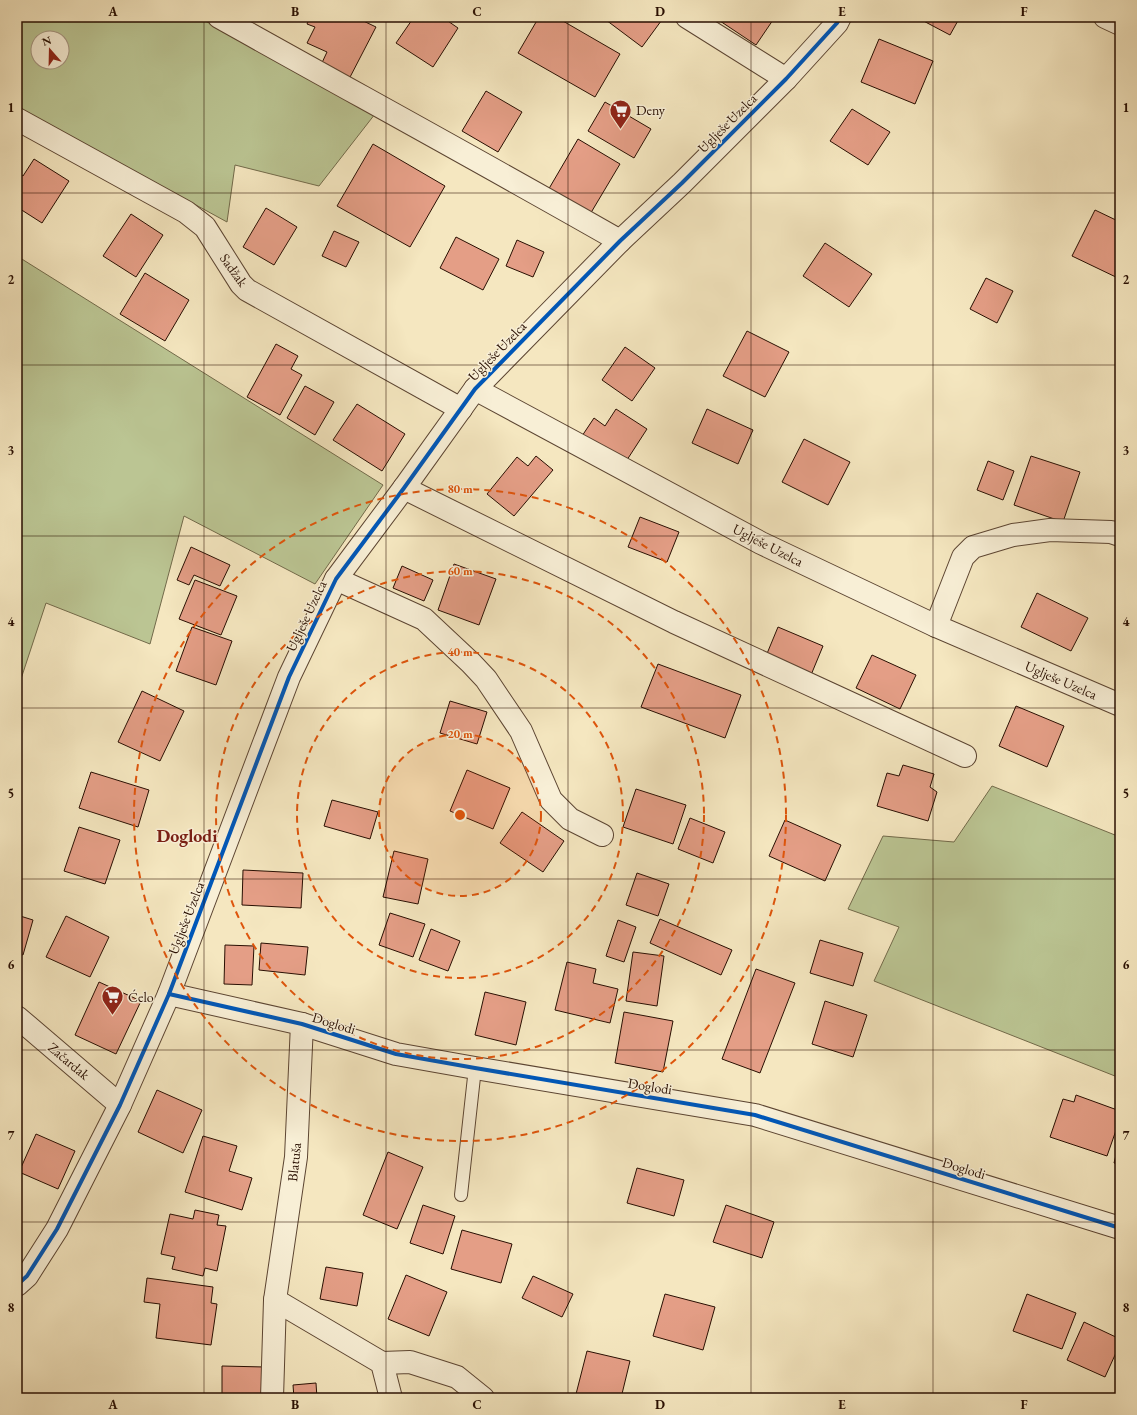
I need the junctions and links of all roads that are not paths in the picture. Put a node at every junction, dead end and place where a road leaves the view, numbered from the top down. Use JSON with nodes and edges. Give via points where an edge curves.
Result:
{"nodes":[{"id":1,"x":219,"y":17,"type":"edge"},
{"id":2,"x":688,"y":17,"type":"edge"},
{"id":3,"x":840,"y":17,"type":"edge"},
{"id":4,"x":1106,"y":17,"type":"edge"},
{"id":5,"x":1120,"y":24,"type":"edge"},
{"id":6,"x":786,"y":79,"type":"junction"},
{"id":7,"x":17,"y":119,"type":"edge"},
{"id":8,"x":620,"y":241,"type":"junction"},
{"id":9,"x":475,"y":389,"type":"junction"},
{"id":10,"x":461,"y":409,"type":"junction"},
{"id":11,"x":404,"y":488,"type":"junction"},
{"id":12,"x":1120,"y":535,"type":"edge"},
{"id":13,"x":336,"y":579,"type":"junction"},
{"id":14,"x":936,"y":626,"type":"junction"},
{"id":15,"x":1120,"y":705,"type":"edge"},
{"id":16,"x":965,"y":756,"type":"dead end"},
{"id":17,"x":602,"y":835,"type":"dead end"},
{"id":18,"x":169,"y":994,"type":"junction"},
{"id":19,"x":17,"y":1017,"type":"edge"},
{"id":20,"x":302,"y":1024,"type":"junction"},
{"id":21,"x":475,"y":1068,"type":"junction"},
{"id":22,"x":120,"y":1104,"type":"junction"},
{"id":23,"x":461,"y":1195,"type":"dead end"},
{"id":24,"x":1120,"y":1228,"type":"edge"},
{"id":25,"x":17,"y":1285,"type":"edge"},
{"id":26,"x":275,"y":1300,"type":"junction"},
{"id":27,"x":382,"y":1363,"type":"junction"},
{"id":28,"x":272,"y":1398,"type":"edge"},
{"id":29,"x":391,"y":1398,"type":"edge"},
{"id":30,"x":483,"y":1398,"type":"edge"}],
"edges":[{"from":1,"to":8,"type":"street"},
{"from":2,"to":6,"type":"street"},
{"from":3,"to":6,"type":"street","name":"Uglješe Uzelca"},
{"from":4,"to":5,"type":"street"},
{"from":6,"to":8,"type":"street","name":"Uglješe Uzelca"},
{"from":7,"to":10,"type":"street","name":"Sadžak","via":[[186,212],[205,227],[247,290]]},
{"from":8,"to":9,"type":"street","name":"Uglješe Uzelca"},
{"from":9,"to":10,"type":"street","name":"Uglješe Uzelca"},
{"from":9,"to":14,"type":"street","name":"Uglješe Uzelca","via":[[761,543]]},
{"from":10,"to":11,"type":"street","name":"Uglješe Uzelca"},
{"from":11,"to":13,"type":"street","name":"Uglješe Uzelca"},
{"from":11,"to":16,"type":"street","via":[[674,622]]},
{"from":12,"to":14,"type":"street","via":[[1111,532],[1050,530],[1014,535],[973,547],[963,557]]},
{"from":13,"to":17,"type":"street","via":[[424,619],[471,663],[486,679],[520,732],[552,800],[570,819]]},
{"from":13,"to":18,"type":"street","name":"Uglješe Uzelca","via":[[289,678]]},
{"from":14,"to":15,"type":"street","name":"Uglješe Uzelca"},
{"from":18,"to":20,"type":"street","name":"Doglodi"},
{"from":18,"to":22,"type":"street","name":"Uglješe Uzelca"},
{"from":19,"to":22,"type":"street","name":"Začardak"},
{"from":20,"to":21,"type":"street","name":"Doglodi","via":[[396,1054]]},
{"from":20,"to":26,"type":"street","name":"Blatuša","via":[[296,1157]]},
{"from":21,"to":23,"type":"lane"},
{"from":21,"to":24,"type":"street","name":"Doglodi","via":[[755,1115]]},
{"from":22,"to":25,"type":"street","name":"Uglješe Uzelca","via":[[57,1229],[27,1276]]},
{"from":26,"to":27,"type":"street"},
{"from":26,"to":28,"type":"street","name":"Blatuša"},
{"from":27,"to":29,"type":"street"},
{"from":27,"to":30,"type":"street","via":[[410,1362],[457,1377]]}]}
